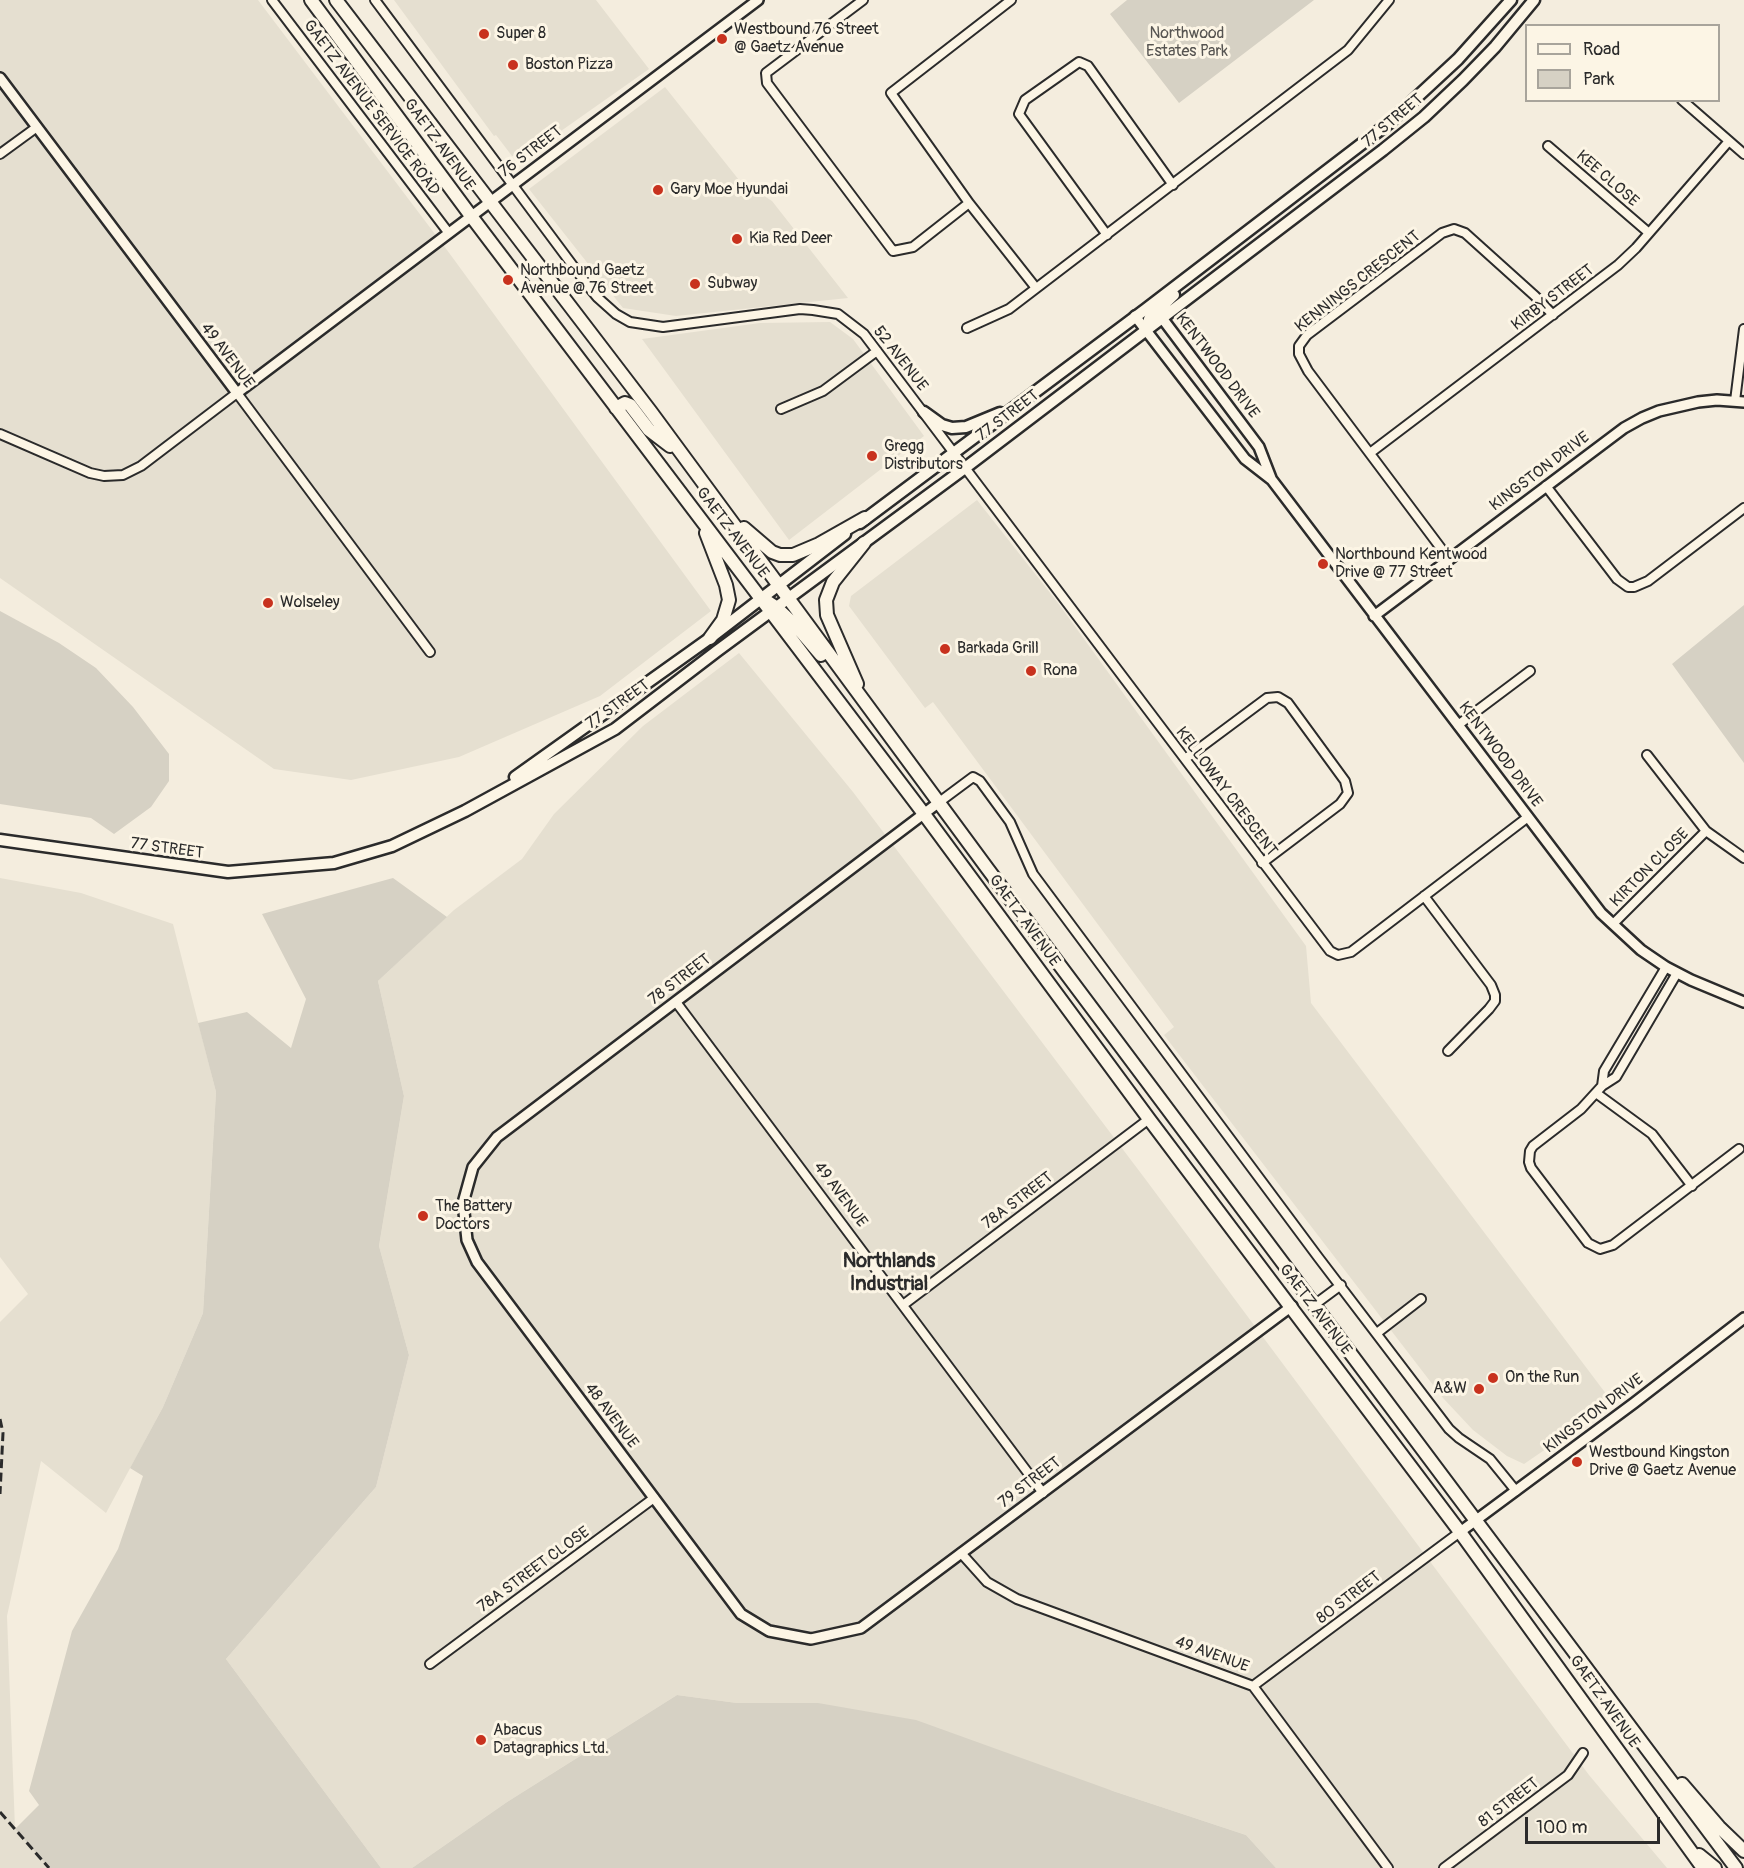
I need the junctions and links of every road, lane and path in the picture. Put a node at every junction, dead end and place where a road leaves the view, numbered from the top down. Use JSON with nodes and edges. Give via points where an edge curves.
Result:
{"nodes":[{"id":1,"x":272,"y":0,"type":"edge"},
{"id":2,"x":311,"y":0,"type":"edge"},
{"id":3,"x":336,"y":0,"type":"edge"},
{"id":4,"x":375,"y":0,"type":"edge"},
{"id":5,"x":758,"y":0,"type":"edge"},
{"id":6,"x":863,"y":0,"type":"edge"},
{"id":7,"x":1011,"y":0,"type":"edge"},
{"id":8,"x":1389,"y":0,"type":"edge"},
{"id":9,"x":1511,"y":0,"type":"edge"},
{"id":10,"x":1534,"y":0,"type":"edge"},
{"id":11,"x":0,"y":78,"type":"edge"},
{"id":12,"x":1684,"y":102,"type":"edge"},
{"id":13,"x":37,"y":127,"type":"junction"},
{"id":14,"x":1729,"y":141,"type":"junction"},
{"id":15,"x":1548,"y":146,"type":"dead end"},
{"id":16,"x":0,"y":154,"type":"edge"},
{"id":17,"x":1744,"y":154,"type":"edge"},
{"id":18,"x":514,"y":184,"type":"junction"},
{"id":19,"x":1173,"y":185,"type":"junction"},
{"id":20,"x":489,"y":202,"type":"junction"},
{"id":21,"x":969,"y":203,"type":"junction"},
{"id":22,"x":471,"y":216,"type":"junction"},
{"id":23,"x":448,"y":232,"type":"junction"},
{"id":24,"x":1649,"y":233,"type":"junction"},
{"id":25,"x":1107,"y":235,"type":"junction"},
{"id":26,"x":1035,"y":288,"type":"junction"},
{"id":27,"x":1157,"y":311,"type":"junction"},
{"id":28,"x":1553,"y":315,"type":"junction"},
{"id":29,"x":1135,"y":316,"type":"junction"},
{"id":30,"x":967,"y":328,"type":"dead end"},
{"id":31,"x":1744,"y":329,"type":"edge"},
{"id":32,"x":1147,"y":330,"type":"junction"},
{"id":33,"x":877,"y":351,"type":"junction"},
{"id":34,"x":237,"y":393,"type":"junction"},
{"id":35,"x":1740,"y":401,"type":"edge"},
{"id":36,"x":616,"y":408,"type":"junction"},
{"id":37,"x":781,"y":409,"type":"dead end"},
{"id":38,"x":1012,"y":409,"type":"junction"},
{"id":39,"x":924,"y":412,"type":"junction"},
{"id":40,"x":0,"y":434,"type":"edge"},
{"id":41,"x":953,"y":453,"type":"junction"},
{"id":42,"x":1370,"y":453,"type":"junction"},
{"id":43,"x":683,"y":456,"type":"junction"},
{"id":44,"x":965,"y":468,"type":"junction"},
{"id":45,"x":1272,"y":480,"type":"junction"},
{"id":46,"x":1546,"y":486,"type":"junction"},
{"id":47,"x":720,"y":506,"type":"junction"},
{"id":48,"x":1744,"y":508,"type":"edge"},
{"id":49,"x":699,"y":515,"type":"junction"},
{"id":50,"x":866,"y":518,"type":"junction"},
{"id":51,"x":864,"y":543,"type":"junction"},
{"id":52,"x":1449,"y":559,"type":"junction"},
{"id":53,"x":779,"y":585,"type":"junction"},
{"id":54,"x":761,"y":599,"type":"junction"},
{"id":55,"x":789,"y":599,"type":"junction"},
{"id":56,"x":774,"y":610,"type":"junction"},
{"id":57,"x":1374,"y":616,"type":"junction"},
{"id":58,"x":710,"y":638,"type":"junction"},
{"id":59,"x":430,"y":652,"type":"dead end"},
{"id":60,"x":1530,"y":671,"type":"dead end"},
{"id":61,"x":867,"y":707,"type":"junction"},
{"id":62,"x":1458,"y":725,"type":"junction"},
{"id":63,"x":1647,"y":755,"type":"dead end"},
{"id":64,"x":1185,"y":759,"type":"junction"},
{"id":65,"x":938,"y":803,"type":"junction"},
{"id":66,"x":465,"y":811,"type":"junction"},
{"id":67,"x":924,"y":814,"type":"junction"},
{"id":68,"x":1528,"y":817,"type":"junction"},
{"id":69,"x":1706,"y":831,"type":"junction"},
{"id":70,"x":0,"y":840,"type":"edge"},
{"id":71,"x":1744,"y":858,"type":"edge"},
{"id":72,"x":1262,"y":863,"type":"junction"},
{"id":73,"x":1424,"y":896,"type":"junction"},
{"id":74,"x":1613,"y":924,"type":"junction"},
{"id":75,"x":1666,"y":968,"type":"junction"},
{"id":76,"x":1677,"y":974,"type":"junction"},
{"id":77,"x":676,"y":1002,"type":"junction"},
{"id":78,"x":1744,"y":1002,"type":"edge"},
{"id":79,"x":1448,"y":1051,"type":"dead end"},
{"id":80,"x":1599,"y":1089,"type":"junction"},
{"id":81,"x":1149,"y":1119,"type":"junction"},
{"id":82,"x":1739,"y":1149,"type":"dead end"},
{"id":83,"x":1692,"y":1185,"type":"junction"},
{"id":84,"x":465,"y":1199,"type":"joint"},
{"id":85,"x":1341,"y":1285,"type":"junction"},
{"id":86,"x":1421,"y":1299,"type":"dead end"},
{"id":87,"x":903,"y":1305,"type":"junction"},
{"id":88,"x":1314,"y":1305,"type":"junction"},
{"id":89,"x":1292,"y":1306,"type":"junction"},
{"id":90,"x":1744,"y":1318,"type":"edge"},
{"id":91,"x":1377,"y":1333,"type":"junction"},
{"id":92,"x":1516,"y":1491,"type":"junction"},
{"id":93,"x":1043,"y":1493,"type":"junction"},
{"id":94,"x":654,"y":1498,"type":"junction"},
{"id":95,"x":1475,"y":1521,"type":"junction"},
{"id":96,"x":1460,"y":1532,"type":"junction"},
{"id":97,"x":962,"y":1552,"type":"junction"},
{"id":98,"x":769,"y":1631,"type":"joint"},
{"id":99,"x":430,"y":1664,"type":"dead end"},
{"id":100,"x":1253,"y":1686,"type":"junction"},
{"id":101,"x":1641,"y":1742,"type":"junction"},
{"id":102,"x":1583,"y":1753,"type":"dead end"},
{"id":103,"x":1683,"y":1841,"type":"junction"},
{"id":104,"x":1744,"y":1851,"type":"edge"},
{"id":105,"x":1388,"y":1868,"type":"edge"},
{"id":106,"x":1444,"y":1868,"type":"edge"},
{"id":107,"x":1703,"y":1868,"type":"edge"},
{"id":108,"x":1715,"y":1868,"type":"edge"},
{"id":109,"x":1736,"y":1868,"type":"edge"}],
"edges":[{"from":1,"to":23,"type":"street","name":"GAETZ AVENUE SERVICE ROAD"},
{"from":2,"to":22,"type":"main road","name":"GAETZ AVENUE"},
{"from":3,"to":20,"type":"main road","name":"GAETZ AVENUE"},
{"from":4,"to":18,"type":"street"},
{"from":5,"to":18,"type":"street","name":"76 STREET"},
{"from":6,"to":21,"type":"street","via":[[766,73],[767,83],[893,251],[913,247]]},
{"from":7,"to":21,"type":"street","via":[[891,93]]},
{"from":8,"to":19,"type":"street","via":[[1348,50]]},
{"from":9,"to":27,"type":"main road","name":"77 STREET","via":[[1458,59],[1389,123],[1204,263],[1198,275]]},
{"from":10,"to":27,"type":"main road","name":"77 STREET","via":[[1471,72],[1424,117]]},
{"from":11,"to":13,"type":"street","name":"49 AVENUE"},
{"from":12,"to":14,"type":"street"},
{"from":13,"to":16,"type":"street"},
{"from":13,"to":34,"type":"street","name":"49 AVENUE"},
{"from":14,"to":17,"type":"street"},
{"from":14,"to":24,"type":"street","name":"KIRBY STREET"},
{"from":15,"to":24,"type":"street","name":"KEE CLOSE"},
{"from":18,"to":20,"type":"street","name":"76 STREET"},
{"from":18,"to":33,"type":"street","name":"52 AVENUE","via":[[597,297],[630,322],[663,327],[813,310],[846,319]]},
{"from":19,"to":25,"type":"street"},
{"from":19,"to":25,"type":"street","via":[[1088,66],[1079,62],[1025,100],[1019,114]]},
{"from":20,"to":22,"type":"street","name":"76 STREET"},
{"from":20,"to":43,"type":"main road","name":"GAETZ AVENUE"},
{"from":21,"to":26,"type":"street"},
{"from":22,"to":23,"type":"street","name":"76 STREET"},
{"from":22,"to":36,"type":"main road","name":"GAETZ AVENUE"},
{"from":23,"to":34,"type":"street","name":"76 STREET"},
{"from":24,"to":28,"type":"street","name":"KIRBY STREET","via":[[1618,265]]},
{"from":25,"to":26,"type":"street"},
{"from":26,"to":30,"type":"street","via":[[1009,309]]},
{"from":27,"to":29,"type":"main road","name":"77 STREET"},
{"from":27,"to":32,"type":"main road","via":[[1149,319]]},
{"from":27,"to":45,"type":"street","name":"KENTWOOD DRIVE","via":[[1259,447]]},
{"from":28,"to":42,"type":"street","name":"KIRBY STREET"},
{"from":28,"to":42,"type":"street","name":"KENNINGS CRESCENT","via":[[1465,233],[1454,229],[1442,233],[1325,321],[1302,341],[1299,354]]},
{"from":29,"to":32,"type":"street","name":"KENTWOOD DRIVE"},
{"from":29,"to":38,"type":"main road","name":"77 STREET"},
{"from":31,"to":35,"type":"street"},
{"from":32,"to":44,"type":"main road","name":"77 STREET"},
{"from":32,"to":45,"type":"street","name":"KENTWOOD DRIVE","via":[[1245,459]]},
{"from":33,"to":37,"type":"street","via":[[823,391]]},
{"from":33,"to":39,"type":"street","name":"52 AVENUE"},
{"from":34,"to":40,"type":"street","via":[[141,466],[123,475],[90,472]]},
{"from":34,"to":59,"type":"street","name":"49 AVENUE"},
{"from":35,"to":46,"type":"street","name":"KINGSTON DRIVE","via":[[1698,402],[1642,418]]},
{"from":36,"to":43,"type":"main road","via":[[625,403],[630,405],[649,430]]},
{"from":36,"to":49,"type":"main road","name":"GAETZ AVENUE"},
{"from":38,"to":39,"type":"main road","via":[[959,428],[942,425]]},
{"from":38,"to":41,"type":"main road","name":"77 STREET"},
{"from":39,"to":41,"type":"street","name":"52 AVENUE"},
{"from":41,"to":44,"type":"street","name":"KELLOWAY CRESCENT"},
{"from":41,"to":50,"type":"main road","name":"77 STREET"},
{"from":42,"to":52,"type":"street","name":"KENNINGS CRESCENT"},
{"from":43,"to":47,"type":"main road","name":"GAETZ AVENUE"},
{"from":44,"to":51,"type":"main road","name":"77 STREET"},
{"from":44,"to":64,"type":"street","name":"KELLOWAY CRESCENT"},
{"from":45,"to":57,"type":"street","name":"KENTWOOD DRIVE"},
{"from":46,"to":48,"type":"street","via":[[1617,579],[1629,587],[1648,581]]},
{"from":46,"to":52,"type":"street","name":"KINGSTON DRIVE"},
{"from":47,"to":50,"type":"main road","via":[[762,545],[780,555],[800,553]]},
{"from":47,"to":53,"type":"main road","name":"GAETZ AVENUE"},
{"from":49,"to":54,"type":"main road","name":"GAETZ AVENUE"},
{"from":49,"to":58,"type":"main road","via":[[729,595],[728,609]]},
{"from":50,"to":53,"type":"main road","name":"77 STREET"},
{"from":51,"to":55,"type":"main road","name":"77 STREET"},
{"from":51,"to":61,"type":"main road","via":[[833,582],[826,600],[827,615]]},
{"from":52,"to":57,"type":"street","name":"KINGSTON DRIVE"},
{"from":53,"to":54,"type":"main road","name":"77 STREET"},
{"from":53,"to":55,"type":"main road","name":"GAETZ AVENUE"},
{"from":54,"to":56,"type":"main road","name":"GAETZ AVENUE"},
{"from":54,"to":58,"type":"main road","name":"77 STREET"},
{"from":55,"to":56,"type":"main road","name":"77 STREET"},
{"from":55,"to":61,"type":"main road","name":"GAETZ AVENUE"},
{"from":56,"to":61,"type":"main road","via":[[797,627]]},
{"from":56,"to":66,"type":"main road","name":"77 STREET","via":[[615,729]]},
{"from":56,"to":67,"type":"main road","name":"GAETZ AVENUE"},
{"from":57,"to":62,"type":"street","name":"KENTWOOD DRIVE"},
{"from":58,"to":66,"type":"main road","name":"77 STREET"},
{"from":60,"to":62,"type":"street"},
{"from":61,"to":65,"type":"main road","name":"GAETZ AVENUE"},
{"from":62,"to":68,"type":"street","name":"KENTWOOD DRIVE"},
{"from":63,"to":69,"type":"street","name":"KIRTON CLOSE"},
{"from":64,"to":72,"type":"street","name":"KELLOWAY CRESCENT"},
{"from":64,"to":72,"type":"street","via":[[1267,698],[1278,697],[1288,703],[1345,781],[1348,793],[1340,804]]},
{"from":65,"to":67,"type":"street","name":"78 STREET"},
{"from":65,"to":85,"type":"street","via":[[973,777],[980,782],[1010,822],[1033,874]]},
{"from":65,"to":88,"type":"main road","name":"GAETZ AVENUE"},
{"from":66,"to":70,"type":"main road","name":"77 STREET","via":[[392,846],[334,862],[228,872]]},
{"from":67,"to":77,"type":"street","name":"78 STREET"},
{"from":67,"to":81,"type":"main road","name":"GAETZ AVENUE"},
{"from":68,"to":73,"type":"street","name":"KELLOWAY CRESCENT"},
{"from":68,"to":74,"type":"street","name":"KENTWOOD DRIVE"},
{"from":69,"to":71,"type":"street","name":"KIRTON CLOSE"},
{"from":69,"to":74,"type":"street","name":"KIRTON CLOSE"},
{"from":72,"to":73,"type":"street","name":"KELLOWAY CRESCENT","via":[[1323,945],[1338,955],[1351,952]]},
{"from":73,"to":79,"type":"street","via":[[1495,995],[1489,1010]]},
{"from":74,"to":75,"type":"street","name":"KENTWOOD DRIVE"},
{"from":75,"to":76,"type":"street","name":"KENTWOOD DRIVE"},
{"from":75,"to":80,"type":"street","via":[[1604,1071]]},
{"from":76,"to":78,"type":"street","name":"KENTWOOD DRIVE"},
{"from":76,"to":80,"type":"street","via":[[1616,1077]]},
{"from":77,"to":84,"type":"street","name":"78 STREET","via":[[497,1137],[473,1167]]},
{"from":77,"to":87,"type":"street","name":"49 AVENUE"},
{"from":80,"to":83,"type":"street","via":[[1652,1134]]},
{"from":80,"to":83,"type":"street","via":[[1581,1109],[1533,1146],[1529,1156],[1531,1168],[1588,1243],[1600,1249],[1613,1245]]},
{"from":81,"to":87,"type":"street","name":"78A STREET"},
{"from":81,"to":89,"type":"main road","name":"GAETZ AVENUE"},
{"from":82,"to":83,"type":"street"},
{"from":84,"to":94,"type":"street","name":"48 AVENUE","via":[[467,1240],[477,1262]]},
{"from":85,"to":88,"type":"street"},
{"from":85,"to":91,"type":"street"},
{"from":86,"to":91,"type":"street"},
{"from":87,"to":93,"type":"street","name":"49 AVENUE"},
{"from":88,"to":95,"type":"main road","name":"GAETZ AVENUE"},
{"from":89,"to":93,"type":"street","name":"79 STREET"},
{"from":89,"to":96,"type":"main road","name":"GAETZ AVENUE"},
{"from":90,"to":92,"type":"street","name":"KINGSTON DRIVE"},
{"from":91,"to":92,"type":"street","via":[[1454,1434],[1490,1459]]},
{"from":92,"to":95,"type":"street","name":"KINGSTON DRIVE"},
{"from":93,"to":97,"type":"street","name":"79 STREET"},
{"from":94,"to":98,"type":"street","name":"48 AVENUE","via":[[741,1614]]},
{"from":94,"to":99,"type":"street","name":"78A STREET CLOSE"},
{"from":95,"to":96,"type":"street","name":"KINGSTON DRIVE"},
{"from":95,"to":101,"type":"main road","name":"GAETZ AVENUE"},
{"from":96,"to":100,"type":"street","name":"80 STREET"},
{"from":96,"to":103,"type":"main road","name":"GAETZ AVENUE"},
{"from":97,"to":98,"type":"street","name":"79 STREET","via":[[861,1628],[811,1639]]},
{"from":97,"to":100,"type":"street","name":"49 AVENUE","via":[[987,1582],[1017,1599]]},
{"from":100,"to":105,"type":"street","name":"49 AVENUE"},
{"from":101,"to":104,"type":"main road"},
{"from":101,"to":109,"type":"main road","name":"GAETZ AVENUE"},
{"from":102,"to":106,"type":"street","name":"81 STREET","via":[[1568,1775]]},
{"from":103,"to":107,"type":"main road","name":"GAETZ AVENUE"},
{"from":103,"to":108,"type":"main road"}]}
